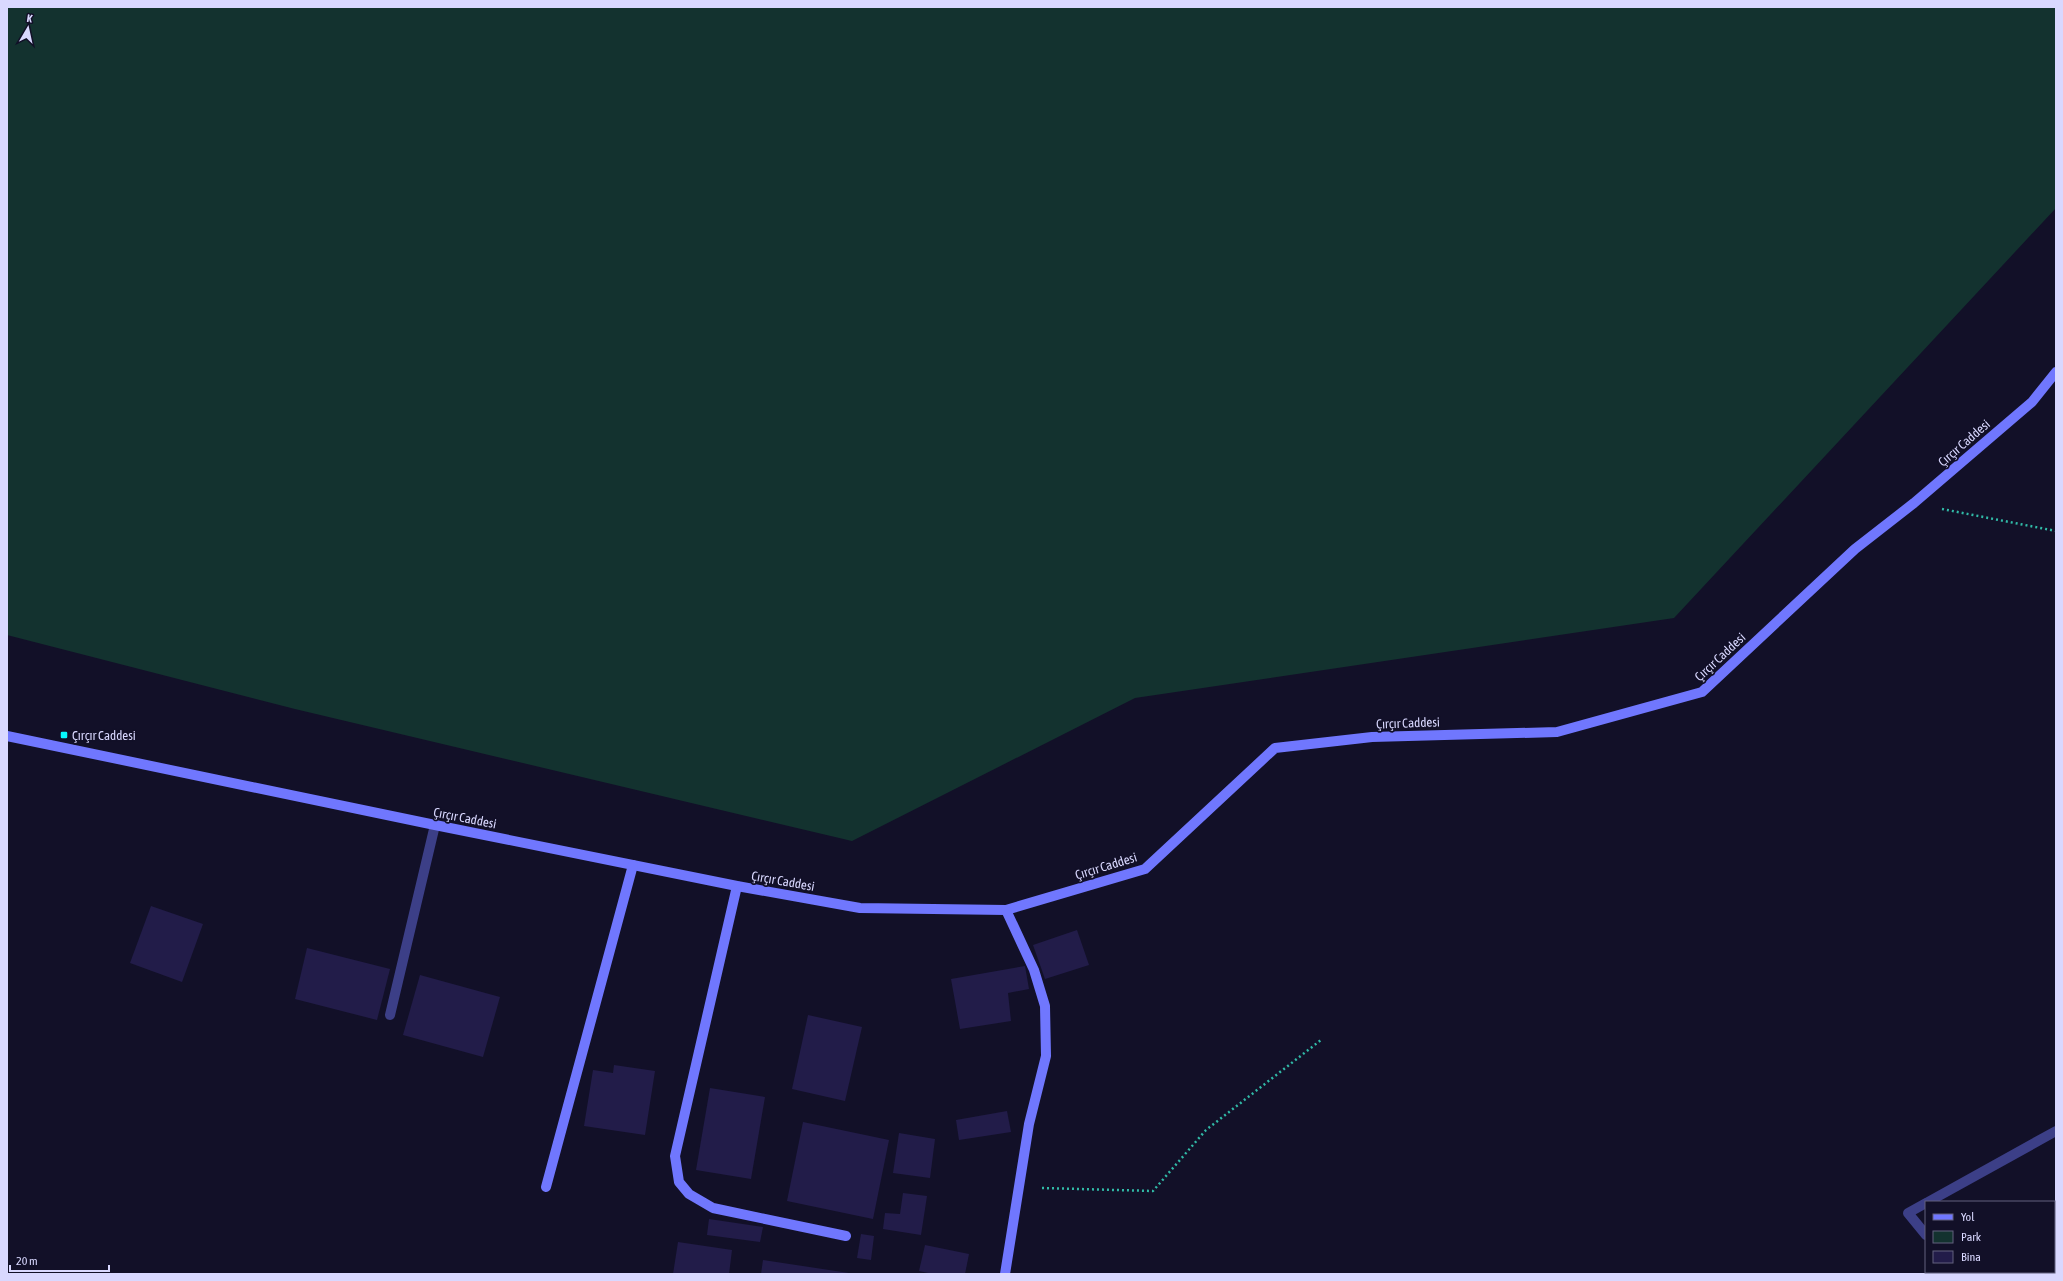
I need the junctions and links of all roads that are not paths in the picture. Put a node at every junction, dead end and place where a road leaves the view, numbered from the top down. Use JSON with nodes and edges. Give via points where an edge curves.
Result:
{"nodes":[{"id":1,"x":2056,"y":372,"type":"edge"},
{"id":2,"x":7,"y":736,"type":"edge"},
{"id":3,"x":435,"y":825,"type":"junction"},
{"id":4,"x":633,"y":865,"type":"junction"},
{"id":5,"x":738,"y":886,"type":"junction"},
{"id":6,"x":1006,"y":910,"type":"junction"},
{"id":7,"x":390,"y":1015,"type":"dead end"},
{"id":8,"x":2056,"y":1131,"type":"edge"},
{"id":9,"x":546,"y":1187,"type":"dead end"},
{"id":10,"x":1931,"y":1201,"type":"edge"},
{"id":11,"x":1925,"y":1204,"type":"edge"},
{"id":12,"x":1925,"y":1234,"type":"edge"},
{"id":13,"x":846,"y":1236,"type":"dead end"},
{"id":14,"x":1005,"y":1274,"type":"edge"}],
"edges":[{"from":1,"to":6,"type":"street","name":"Çırçır Caddesi","via":[[2032,402],[1914,503],[1855,549],[1702,692],[1557,732],[1372,737],[1275,748],[1145,869]]},
{"from":2,"to":3,"type":"street","name":"Çırçır Caddesi"},
{"from":3,"to":4,"type":"street","name":"Çırçır Caddesi"},
{"from":3,"to":7,"type":"street"},
{"from":4,"to":5,"type":"street","name":"Çırçır Caddesi"},
{"from":4,"to":9,"type":"street"},
{"from":5,"to":6,"type":"street","name":"Çırçır Caddesi","via":[[860,908]]},
{"from":5,"to":13,"type":"street","via":[[675,1156],[679,1182],[689,1194],[713,1208]]},
{"from":6,"to":14,"type":"street","via":[[1034,970],[1044,1006],[1046,1056],[1029,1124]]},
{"from":8,"to":10,"type":"street"},
{"from":11,"to":12,"type":"street","via":[[1908,1213]]}]}
